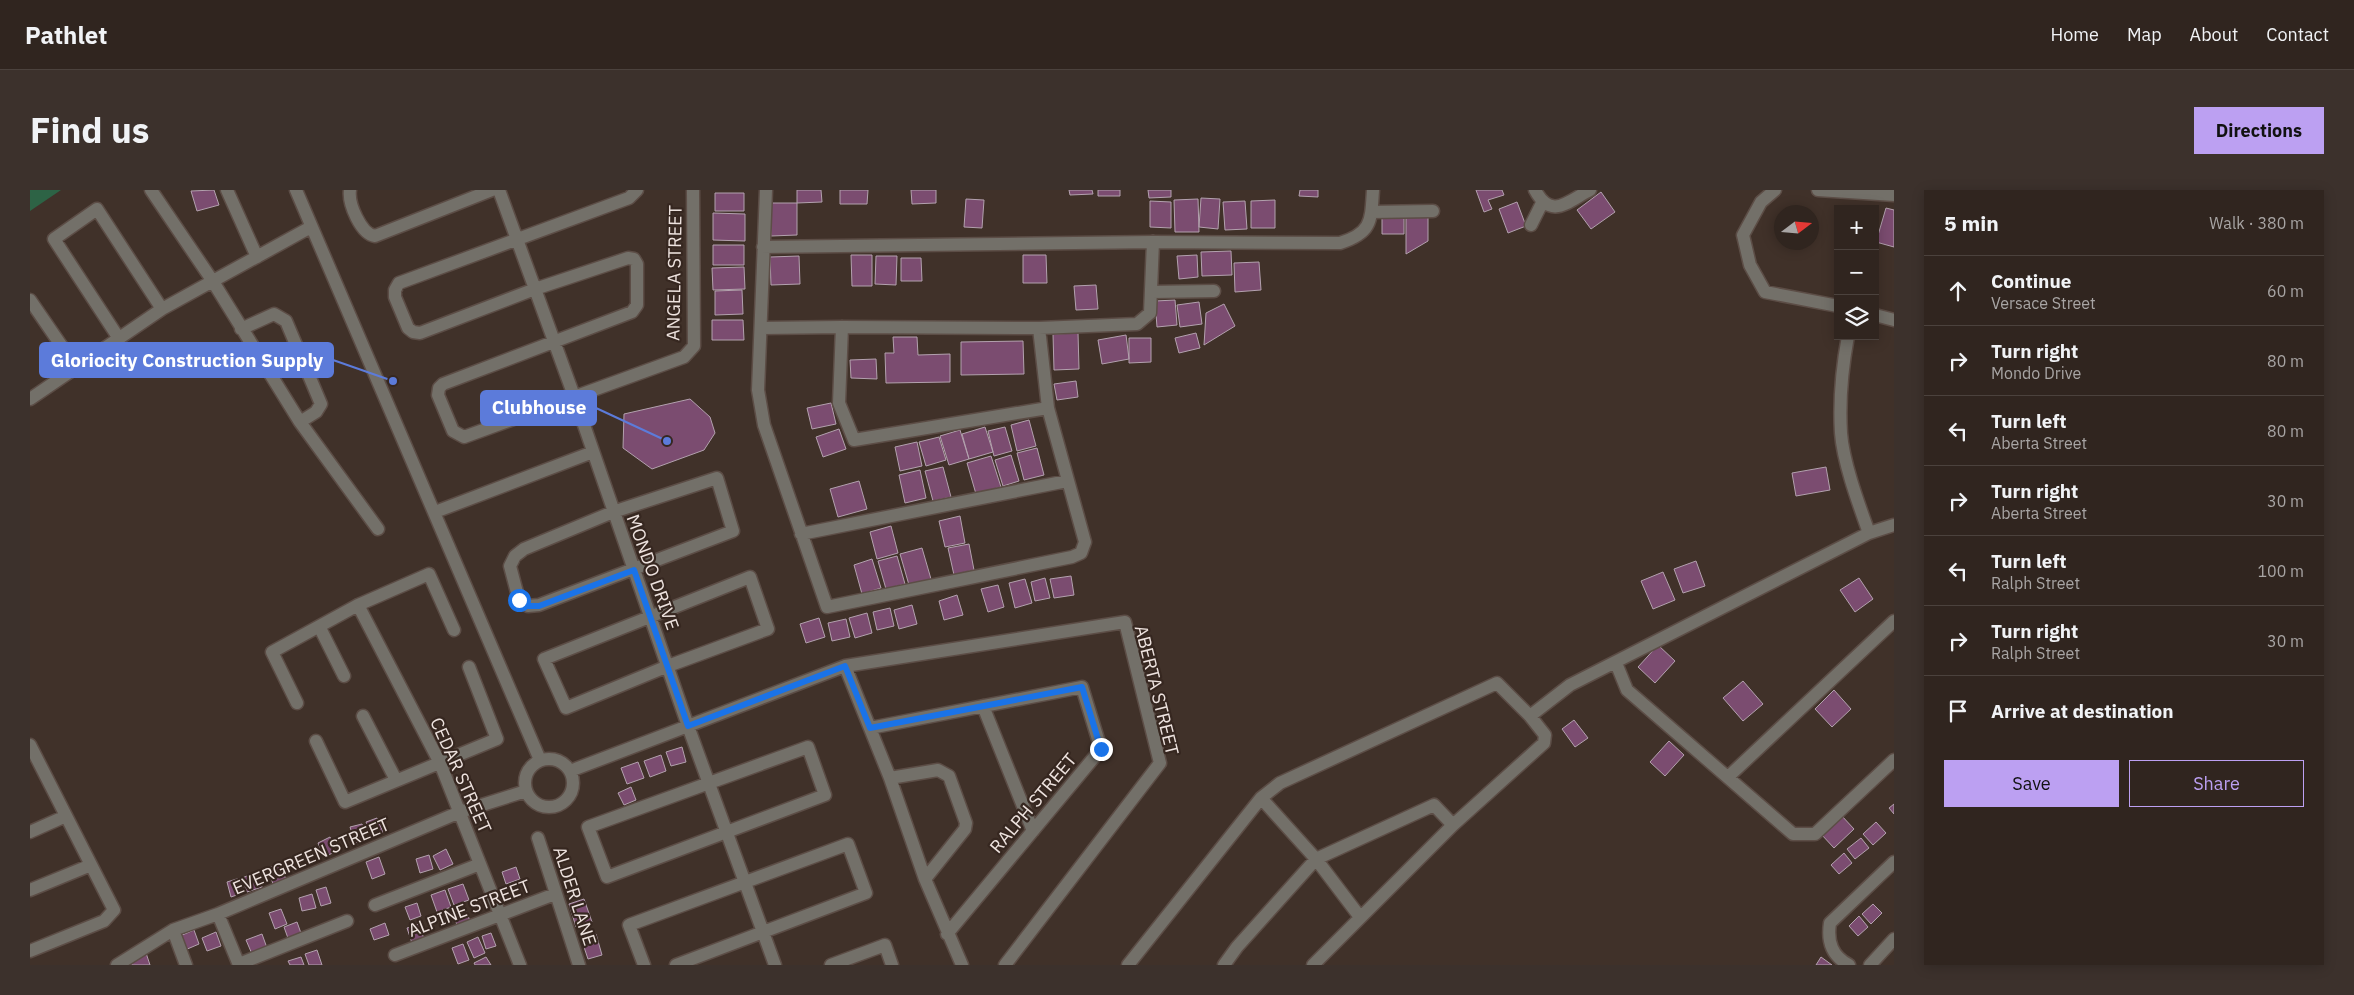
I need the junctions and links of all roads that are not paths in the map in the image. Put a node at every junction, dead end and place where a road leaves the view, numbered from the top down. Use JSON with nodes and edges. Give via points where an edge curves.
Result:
{"nodes":[{"id":1,"x":151,"y":190,"type":"edge"},
{"id":2,"x":227,"y":190,"type":"edge"},
{"id":3,"x":296,"y":190,"type":"edge"},
{"id":4,"x":350,"y":190,"type":"edge"},
{"id":5,"x":492,"y":190,"type":"edge"},
{"id":6,"x":499,"y":190,"type":"edge"},
{"id":7,"x":637,"y":190,"type":"edge"},
{"id":8,"x":693,"y":190,"type":"edge"},
{"id":9,"x":766,"y":190,"type":"edge"},
{"id":10,"x":1373,"y":190,"type":"edge"},
{"id":11,"x":1535,"y":190,"type":"edge"},
{"id":12,"x":1590,"y":190,"type":"edge"},
{"id":13,"x":1775,"y":190,"type":"edge"},
{"id":14,"x":1818,"y":190,"type":"edge"},
{"id":15,"x":1894,"y":195,"type":"edge"},
{"id":16,"x":1542,"y":203,"type":"junction"},
{"id":17,"x":1433,"y":211,"type":"dead end"},
{"id":18,"x":1372,"y":212,"type":"junction"},
{"id":19,"x":1531,"y":225,"type":"dead end"},
{"id":20,"x":311,"y":227,"type":"junction"},
{"id":21,"x":517,"y":240,"type":"junction"},
{"id":22,"x":1153,"y":242,"type":"junction"},
{"id":23,"x":763,"y":247,"type":"junction"},
{"id":24,"x":257,"y":257,"type":"junction"},
{"id":25,"x":212,"y":280,"type":"junction"},
{"id":26,"x":535,"y":289,"type":"junction"},
{"id":27,"x":1214,"y":291,"type":"dead end"},
{"id":28,"x":1152,"y":292,"type":"junction"},
{"id":29,"x":30,"y":300,"type":"edge"},
{"id":30,"x":1834,"y":305,"type":"edge"},
{"id":31,"x":162,"y":309,"type":"junction"},
{"id":32,"x":1879,"y":316,"type":"edge"},
{"id":33,"x":1894,"y":320,"type":"edge"},
{"id":34,"x":842,"y":326,"type":"junction"},
{"id":35,"x":761,"y":328,"type":"junction"},
{"id":36,"x":1039,"y":328,"type":"junction"},
{"id":37,"x":241,"y":329,"type":"junction"},
{"id":38,"x":118,"y":337,"type":"junction"},
{"id":39,"x":1847,"y":340,"type":"edge"},
{"id":40,"x":554,"y":342,"type":"junction"},
{"id":41,"x":76,"y":367,"type":"junction"},
{"id":42,"x":574,"y":396,"type":"junction"},
{"id":43,"x":30,"y":398,"type":"edge"},
{"id":44,"x":1048,"y":408,"type":"junction"},
{"id":45,"x":300,"y":422,"type":"junction"},
{"id":46,"x":593,"y":452,"type":"junction"},
{"id":47,"x":1067,"y":481,"type":"junction"},
{"id":48,"x":435,"y":512,"type":"junction"},
{"id":49,"x":613,"y":512,"type":"junction"},
{"id":50,"x":1894,"y":526,"type":"edge"},
{"id":51,"x":378,"y":530,"type":"dead end"},
{"id":52,"x":1869,"y":533,"type":"junction"},
{"id":53,"x":801,"y":534,"type":"junction"},
{"id":54,"x":634,"y":570,"type":"junction"},
{"id":55,"x":358,"y":605,"type":"junction"},
{"id":56,"x":650,"y":617,"type":"junction"},
{"id":57,"x":1894,"y":621,"type":"edge"},
{"id":58,"x":320,"y":628,"type":"junction"},
{"id":59,"x":454,"y":630,"type":"dead end"},
{"id":60,"x":1616,"y":663,"type":"junction"},
{"id":61,"x":668,"y":666,"type":"junction"},
{"id":62,"x":845,"y":666,"type":"junction"},
{"id":63,"x":469,"y":667,"type":"dead end"},
{"id":64,"x":344,"y":676,"type":"dead end"},
{"id":65,"x":297,"y":704,"type":"dead end"},
{"id":66,"x":983,"y":706,"type":"junction"},
{"id":67,"x":363,"y":716,"type":"dead end"},
{"id":68,"x":1530,"y":716,"type":"junction"},
{"id":69,"x":688,"y":726,"type":"junction"},
{"id":70,"x":870,"y":728,"type":"junction"},
{"id":71,"x":316,"y":741,"type":"dead end"},
{"id":72,"x":30,"y":744,"type":"edge"},
{"id":73,"x":540,"y":760,"type":"junction"},
{"id":74,"x":1894,"y":760,"type":"edge"},
{"id":75,"x":440,"y":763,"type":"junction"},
{"id":76,"x":35,"y":768,"type":"edge"},
{"id":77,"x":570,"y":771,"type":"junction"},
{"id":78,"x":1728,"y":777,"type":"junction"},
{"id":79,"x":890,"y":778,"type":"junction"},
{"id":80,"x":396,"y":780,"type":"junction"},
{"id":81,"x":708,"y":784,"type":"junction"},
{"id":82,"x":526,"y":791,"type":"junction"},
{"id":83,"x":1261,"y":798,"type":"junction"},
{"id":84,"x":460,"y":812,"type":"junction"},
{"id":85,"x":66,"y":816,"type":"junction"},
{"id":86,"x":1453,"y":824,"type":"junction"},
{"id":87,"x":1033,"y":831,"type":"junction"},
{"id":88,"x":30,"y":832,"type":"edge"},
{"id":89,"x":726,"y":832,"type":"junction"},
{"id":90,"x":538,"y":838,"type":"dead end"},
{"id":91,"x":1316,"y":859,"type":"junction"},
{"id":92,"x":1894,"y":862,"type":"edge"},
{"id":93,"x":480,"y":864,"type":"junction"},
{"id":94,"x":90,"y":865,"type":"junction"},
{"id":95,"x":925,"y":879,"type":"junction"},
{"id":96,"x":745,"y":882,"type":"junction"},
{"id":97,"x":30,"y":890,"type":"edge"},
{"id":98,"x":555,"y":894,"type":"junction"},
{"id":99,"x":375,"y":905,"type":"dead end"},
{"id":100,"x":218,"y":914,"type":"junction"},
{"id":101,"x":500,"y":915,"type":"junction"},
{"id":102,"x":1360,"y":917,"type":"junction"},
{"id":103,"x":347,"y":921,"type":"dead end"},
{"id":104,"x":173,"y":930,"type":"junction"},
{"id":105,"x":763,"y":932,"type":"junction"},
{"id":106,"x":947,"y":934,"type":"junction"},
{"id":107,"x":1894,"y":939,"type":"edge"},
{"id":108,"x":30,"y":951,"type":"edge"},
{"id":109,"x":396,"y":954,"type":"dead end"},
{"id":110,"x":123,"y":963,"type":"edge"},
{"id":111,"x":239,"y":964,"type":"edge"},
{"id":112,"x":186,"y":965,"type":"edge"},
{"id":113,"x":520,"y":965,"type":"edge"},
{"id":114,"x":579,"y":965,"type":"edge"},
{"id":115,"x":644,"y":965,"type":"edge"},
{"id":116,"x":676,"y":965,"type":"edge"},
{"id":117,"x":775,"y":965,"type":"edge"},
{"id":118,"x":831,"y":965,"type":"edge"},
{"id":119,"x":892,"y":965,"type":"edge"},
{"id":120,"x":962,"y":965,"type":"edge"},
{"id":121,"x":1005,"y":965,"type":"edge"},
{"id":122,"x":1128,"y":965,"type":"edge"},
{"id":123,"x":1224,"y":965,"type":"edge"},
{"id":124,"x":1313,"y":965,"type":"edge"},
{"id":125,"x":1849,"y":965,"type":"edge"},
{"id":126,"x":1870,"y":965,"type":"edge"}],
"edges":[{"from":1,"to":25,"type":"street"},
{"from":2,"to":24,"type":"street"},
{"from":3,"to":20,"type":"street"},
{"from":4,"to":5,"type":"street","via":[[349,196],[363,230],[375,236]]},
{"from":6,"to":21,"type":"street","name":"MONDO DRIVE"},
{"from":7,"to":21,"type":"street","via":[[630,198]]},
{"from":8,"to":42,"type":"street","name":"ANGELA STREET","via":[[694,346],[684,357]]},
{"from":9,"to":23,"type":"street"},
{"from":10,"to":18,"type":"street"},
{"from":11,"to":16,"type":"street"},
{"from":12,"to":16,"type":"street","via":[[1561,205],[1551,207]]},
{"from":13,"to":30,"type":"street","via":[[1761,202],[1743,235],[1750,266],[1765,292]]},
{"from":14,"to":15,"type":"street"},
{"from":16,"to":19,"type":"street"},
{"from":17,"to":18,"type":"street"},
{"from":18,"to":22,"type":"street","via":[[1366,230],[1354,239],[1340,243]]},
{"from":20,"to":24,"type":"street"},
{"from":20,"to":48,"type":"street"},
{"from":21,"to":26,"type":"street","name":"MONDO DRIVE"},
{"from":21,"to":26,"type":"street","via":[[399,283],[394,297],[408,328],[420,333]]},
{"from":22,"to":23,"type":"street"},
{"from":22,"to":28,"type":"street"},
{"from":23,"to":35,"type":"street"},
{"from":24,"to":25,"type":"street"},
{"from":25,"to":31,"type":"street"},
{"from":25,"to":37,"type":"street"},
{"from":26,"to":40,"type":"street","name":"MONDO DRIVE"},
{"from":26,"to":40,"type":"street","name":"ANGELA STREET","via":[[628,258],[637,264],[636,309]]},
{"from":27,"to":28,"type":"street"},
{"from":28,"to":36,"type":"street","via":[[1150,313],[1137,324]]},
{"from":29,"to":41,"type":"street"},
{"from":31,"to":38,"type":"street"},
{"from":31,"to":38,"type":"street","via":[[97,209],[54,239]]},
{"from":32,"to":33,"type":"street"},
{"from":34,"to":35,"type":"street"},
{"from":34,"to":36,"type":"street"},
{"from":34,"to":44,"type":"street","via":[[839,403],[854,440]]},
{"from":35,"to":53,"type":"street","via":[[758,390],[764,425]]},
{"from":36,"to":44,"type":"street"},
{"from":37,"to":45,"type":"street"},
{"from":37,"to":45,"type":"street","via":[[274,314],[286,321],[322,404],[320,409]]},
{"from":38,"to":41,"type":"street"},
{"from":39,"to":52,"type":"street","via":[[1842,370],[1841,434]]},
{"from":40,"to":42,"type":"street","name":"MONDO DRIVE"},
{"from":40,"to":42,"type":"street","name":"ANGELA STREET","via":[[443,384],[438,394],[453,431],[464,437]]},
{"from":41,"to":43,"type":"street"},
{"from":42,"to":46,"type":"street","name":"MONDO DRIVE"},
{"from":44,"to":47,"type":"street"},
{"from":45,"to":51,"type":"street"},
{"from":46,"to":48,"type":"street"},
{"from":46,"to":49,"type":"street","name":"MONDO DRIVE"},
{"from":47,"to":53,"type":"street"},
{"from":47,"to":53,"type":"street","via":[[1085,542],[1081,554],[827,607]]},
{"from":48,"to":73,"type":"street"},
{"from":49,"to":54,"type":"street","name":"MONDO DRIVE"},
{"from":49,"to":54,"type":"street","via":[[717,478],[733,531]]},
{"from":49,"to":54,"type":"street","via":[[524,549],[515,556],[510,566],[519,600],[528,606],[539,606]]},
{"from":50,"to":52,"type":"street"},
{"from":52,"to":60,"type":"street"},
{"from":54,"to":56,"type":"street","name":"MONDO DRIVE"},
{"from":55,"to":58,"type":"street"},
{"from":55,"to":59,"type":"street","via":[[429,574]]},
{"from":55,"to":75,"type":"street","name":"CEDAR STREET"},
{"from":56,"to":61,"type":"street","name":"MONDO DRIVE"},
{"from":56,"to":61,"type":"street","via":[[750,577],[768,629]]},
{"from":56,"to":61,"type":"street","via":[[544,659],[566,708]]},
{"from":57,"to":78,"type":"street"},
{"from":58,"to":64,"type":"street"},
{"from":58,"to":65,"type":"street","via":[[272,652]]},
{"from":60,"to":68,"type":"street","via":[[1570,685]]},
{"from":60,"to":78,"type":"street","via":[[1627,690]]},
{"from":61,"to":69,"type":"street","name":"MONDO DRIVE"},
{"from":62,"to":69,"type":"street","name":"ABERTA STREET"},
{"from":62,"to":70,"type":"street"},
{"from":62,"to":121,"type":"street","name":"ABERTA STREET","via":[[1125,622],[1160,763]]},
{"from":63,"to":75,"type":"street","via":[[498,739]]},
{"from":66,"to":70,"type":"street","name":"RALPH STREET"},
{"from":66,"to":87,"type":"street"},
{"from":66,"to":87,"type":"street","name":"RALPH STREET","via":[[1082,687],[1101,749]]},
{"from":67,"to":80,"type":"street"},
{"from":68,"to":83,"type":"street","via":[[1497,683],[1280,783]]},
{"from":68,"to":86,"type":"street","via":[[1545,734],[1544,742]]},
{"from":69,"to":77,"type":"street","name":"ABERTA STREET"},
{"from":69,"to":81,"type":"street","name":"MONDO DRIVE"},
{"from":70,"to":79,"type":"street"},
{"from":71,"to":80,"type":"street","via":[[345,802]]},
{"from":72,"to":76,"type":"street"},
{"from":73,"to":77,"type":"street","via":[[554,759]]},
{"from":73,"to":82,"type":"street","via":[[528,769],[524,784]]},
{"from":74,"to":78,"type":"street","via":[[1815,834],[1793,834]]},
{"from":75,"to":80,"type":"street"},
{"from":75,"to":84,"type":"street","name":"CEDAR STREET"},
{"from":76,"to":85,"type":"street"},
{"from":77,"to":82,"type":"street","via":[[570,794],[559,805],[543,807],[536,804]]},
{"from":79,"to":95,"type":"street"},
{"from":79,"to":95,"type":"street","via":[[938,770],[944,772],[966,823],[962,835]]},
{"from":81,"to":89,"type":"street","name":"MONDO DRIVE"},
{"from":81,"to":89,"type":"street","via":[[808,747],[811,755],[825,795]]},
{"from":81,"to":89,"type":"street","via":[[588,828],[607,877]]},
{"from":82,"to":84,"type":"street","name":"EVERGREEN STREET"},
{"from":83,"to":91,"type":"street"},
{"from":83,"to":122,"type":"street"},
{"from":84,"to":93,"type":"street","name":"CEDAR STREET"},
{"from":84,"to":100,"type":"street","name":"EVERGREEN STREET"},
{"from":85,"to":88,"type":"street"},
{"from":85,"to":94,"type":"street"},
{"from":86,"to":91,"type":"street","via":[[1434,805]]},
{"from":86,"to":102,"type":"street"},
{"from":87,"to":106,"type":"street","name":"RALPH STREET"},
{"from":89,"to":96,"type":"street","name":"MONDO DRIVE"},
{"from":90,"to":98,"type":"street","name":"ALDER LANE"},
{"from":91,"to":102,"type":"street"},
{"from":91,"to":123,"type":"street"},
{"from":92,"to":125,"type":"street","via":[[1830,923],[1831,949],[1839,960]]},
{"from":93,"to":99,"type":"street"},
{"from":93,"to":101,"type":"street","name":"CEDAR STREET"},
{"from":94,"to":97,"type":"street"},
{"from":94,"to":108,"type":"street","via":[[114,910],[104,920]]},
{"from":95,"to":106,"type":"street"},
{"from":96,"to":105,"type":"street","name":"MONDO DRIVE"},
{"from":96,"to":105,"type":"street","via":[[848,844],[866,893]]},
{"from":96,"to":115,"type":"street","via":[[630,925]]},
{"from":98,"to":101,"type":"street","name":"ALPINE STREET"},
{"from":98,"to":114,"type":"street","name":"ALDER LANE"},
{"from":100,"to":104,"type":"street","name":"EVERGREEN STREET"},
{"from":100,"to":111,"type":"street"},
{"from":101,"to":109,"type":"street","name":"ALPINE STREET"},
{"from":101,"to":113,"type":"street","name":"CEDAR STREET"},
{"from":102,"to":124,"type":"street"},
{"from":103,"to":111,"type":"street"},
{"from":104,"to":110,"type":"street","name":"EVERGREEN STREET"},
{"from":104,"to":112,"type":"street"},
{"from":105,"to":116,"type":"street"},
{"from":105,"to":117,"type":"street","name":"MONDO DRIVE"},
{"from":106,"to":120,"type":"street"},
{"from":107,"to":126,"type":"street"},
{"from":118,"to":119,"type":"street","via":[[885,945]]}]}
